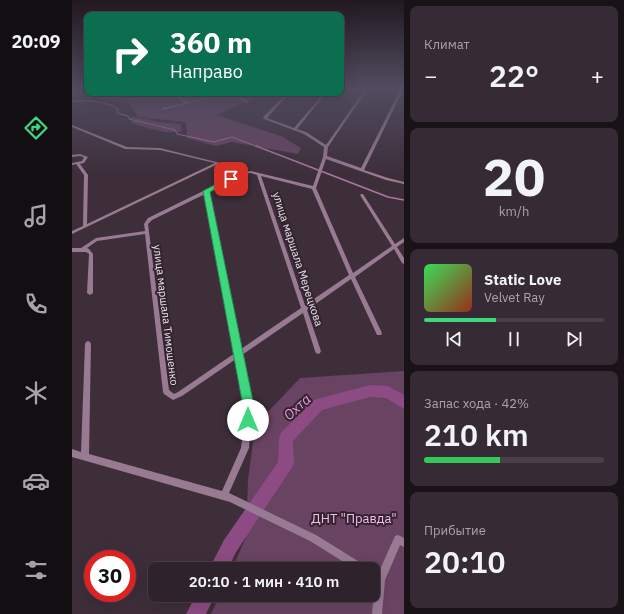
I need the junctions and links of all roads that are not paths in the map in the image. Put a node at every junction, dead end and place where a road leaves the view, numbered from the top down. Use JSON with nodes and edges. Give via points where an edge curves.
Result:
{"nodes":[{"id":1,"x":265,"y":117,"type":"edge"},
{"id":2,"x":306,"y":117,"type":"edge"},
{"id":3,"x":347,"y":117,"type":"edge"},
{"id":4,"x":389,"y":117,"type":"edge"},
{"id":5,"x":72,"y":126,"type":"edge"},
{"id":6,"x":296,"y":129,"type":"junction"},
{"id":7,"x":326,"y":147,"type":"junction"},
{"id":8,"x":72,"y":156,"type":"edge"},
{"id":9,"x":325,"y":157,"type":"junction"},
{"id":10,"x":72,"y":164,"type":"edge"},
{"id":11,"x":78,"y":164,"type":"junction"},
{"id":12,"x":362,"y":170,"type":"junction"},
{"id":13,"x":259,"y":174,"type":"junction"},
{"id":14,"x":404,"y":183,"type":"edge"},
{"id":15,"x":314,"y":188,"type":"junction"},
{"id":16,"x":206,"y":191,"type":"junction"},
{"id":17,"x":362,"y":195,"type":"dead end"},
{"id":18,"x":85,"y":226,"type":"junction"},
{"id":19,"x":146,"y":232,"type":"junction"},
{"id":20,"x":72,"y":233,"type":"edge"},
{"id":21,"x":404,"y":240,"type":"edge"},
{"id":22,"x":91,"y":243,"type":"junction"},
{"id":23,"x":394,"y":246,"type":"junction"},
{"id":24,"x":83,"y":249,"type":"junction"},
{"id":25,"x":72,"y":250,"type":"edge"},
{"id":26,"x":91,"y":254,"type":"junction"},
{"id":27,"x":404,"y":262,"type":"edge"},
{"id":28,"x":352,"y":276,"type":"junction"},
{"id":29,"x":90,"y":293,"type":"dead end"},
{"id":30,"x":304,"y":309,"type":"junction"},
{"id":31,"x":379,"y":333,"type":"dead end"},
{"id":32,"x":88,"y":344,"type":"dead end"},
{"id":33,"x":318,"y":351,"type":"dead end"},
{"id":34,"x":238,"y":354,"type":"junction"},
{"id":35,"x":72,"y":453,"type":"edge"},
{"id":36,"x":85,"y":457,"type":"junction"},
{"id":37,"x":228,"y":497,"type":"junction"},
{"id":38,"x":404,"y":543,"type":"edge"},
{"id":39,"x":352,"y":562,"type":"edge"},
{"id":40,"x":380,"y":572,"type":"edge"},
{"id":41,"x":377,"y":602,"type":"edge"},
{"id":42,"x":377,"y":614,"type":"edge"}],
"edges":[{"from":1,"to":6,"type":"street"},
{"from":2,"to":6,"type":"street"},
{"from":3,"to":7,"type":"street"},
{"from":4,"to":12,"type":"street"},
{"from":5,"to":18,"type":"street","via":[[126,148],[160,149],[218,163]]},
{"from":6,"to":7,"type":"street"},
{"from":7,"to":9,"type":"street"},
{"from":8,"to":11,"type":"street","via":[[86,157]]},
{"from":9,"to":12,"type":"street"},
{"from":9,"to":15,"type":"street"},
{"from":10,"to":11,"type":"street"},
{"from":11,"to":18,"type":"street","via":[[86,175]]},
{"from":12,"to":14,"type":"street"},
{"from":13,"to":15,"type":"street","name":"улица маршала Тимошенко"},
{"from":13,"to":16,"type":"street","name":"улица маршала Тимошенко","via":[[243,173]]},
{"from":13,"to":30,"type":"street","name":"улица маршала Мерецкова"},
{"from":15,"to":28,"type":"street"},
{"from":16,"to":19,"type":"street","name":"улица маршала Тимошенко","via":[[150,219],[146,224]]},
{"from":16,"to":34,"type":"street"},
{"from":17,"to":23,"type":"street"},
{"from":18,"to":20,"type":"street"},
{"from":19,"to":22,"type":"street","name":"улица маршала Тимошенко"},
{"from":19,"to":34,"type":"street","name":"улица маршала Тимошенко","via":[[166,392],[173,396],[180,394]]},
{"from":21,"to":23,"type":"street","name":"улица маршала Тимошенко"},
{"from":22,"to":24,"type":"street"},
{"from":22,"to":26,"type":"street"},
{"from":23,"to":27,"type":"street"},
{"from":23,"to":28,"type":"street","name":"улица маршала Тимошенко"},
{"from":24,"to":25,"type":"street"},
{"from":24,"to":26,"type":"street"},
{"from":26,"to":29,"type":"street"},
{"from":28,"to":30,"type":"street","name":"улица маршала Тимошенко"},
{"from":28,"to":31,"type":"street"},
{"from":30,"to":33,"type":"street","name":"улица маршала Мерецкова"},
{"from":30,"to":34,"type":"street","name":"улица маршала Тимошенко"},
{"from":32,"to":36,"type":"street"},
{"from":34,"to":37,"type":"street","via":[[249,406],[245,448]]},
{"from":35,"to":36,"type":"street"},
{"from":36,"to":37,"type":"street"},
{"from":37,"to":39,"type":"street","via":[[313,538]]},
{"from":38,"to":40,"type":"street","via":[[398,539]]},
{"from":41,"to":42,"type":"street"}]}
